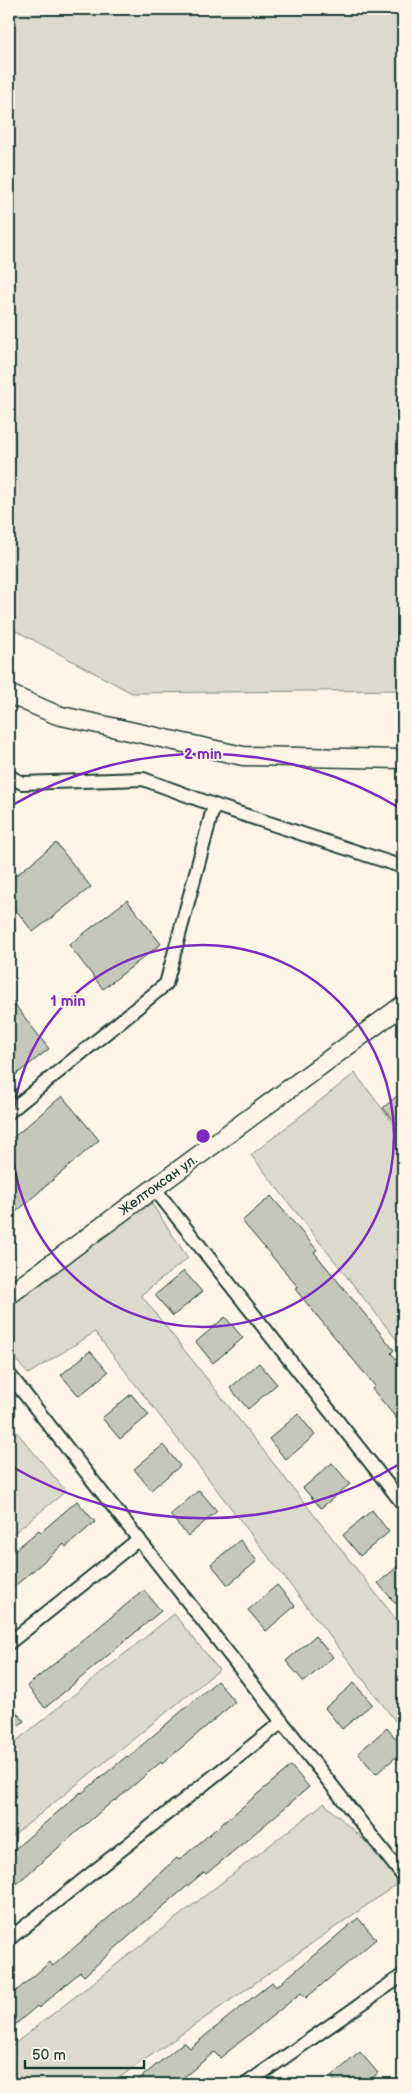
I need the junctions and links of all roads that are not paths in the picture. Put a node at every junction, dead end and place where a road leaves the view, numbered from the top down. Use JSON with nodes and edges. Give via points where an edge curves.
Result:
{"nodes":[{"id":1,"x":9,"y":694,"type":"edge"},
{"id":2,"x":403,"y":759,"type":"edge"},
{"id":3,"x":9,"y":776,"type":"edge"},
{"id":4,"x":214,"y":805,"type":"junction"},
{"id":5,"x":403,"y":867,"type":"edge"},
{"id":6,"x":403,"y":1005,"type":"edge"},
{"id":7,"x":9,"y":1112,"type":"edge"},
{"id":8,"x":154,"y":1188,"type":"junction"},
{"id":9,"x":9,"y":1295,"type":"edge"},
{"id":10,"x":9,"y":1374,"type":"edge"},
{"id":11,"x":403,"y":1504,"type":"edge"},
{"id":12,"x":138,"y":1539,"type":"junction"},
{"id":13,"x":9,"y":1643,"type":"edge"},
{"id":14,"x":282,"y":1722,"type":"junction"},
{"id":15,"x":403,"y":1876,"type":"edge"},
{"id":16,"x":9,"y":1940,"type":"edge"},
{"id":17,"x":403,"y":1974,"type":"edge"},
{"id":18,"x":246,"y":2084,"type":"edge"}],
"edges":[{"from":1,"to":2,"type":"street","via":[[57,714],[243,756]]},
{"from":3,"to":4,"type":"street","via":[[22,783],[143,779]]},
{"from":4,"to":5,"type":"street"},
{"from":4,"to":7,"type":"street","via":[[166,984]]},
{"from":6,"to":8,"type":"street","name":"Желтоксан ул."},
{"from":8,"to":9,"type":"street","name":"Желтоксан ул."},
{"from":8,"to":11,"type":"street"},
{"from":10,"to":12,"type":"street"},
{"from":12,"to":13,"type":"street"},
{"from":12,"to":14,"type":"street"},
{"from":14,"to":15,"type":"street"},
{"from":14,"to":16,"type":"street"},
{"from":17,"to":18,"type":"street"}]}
